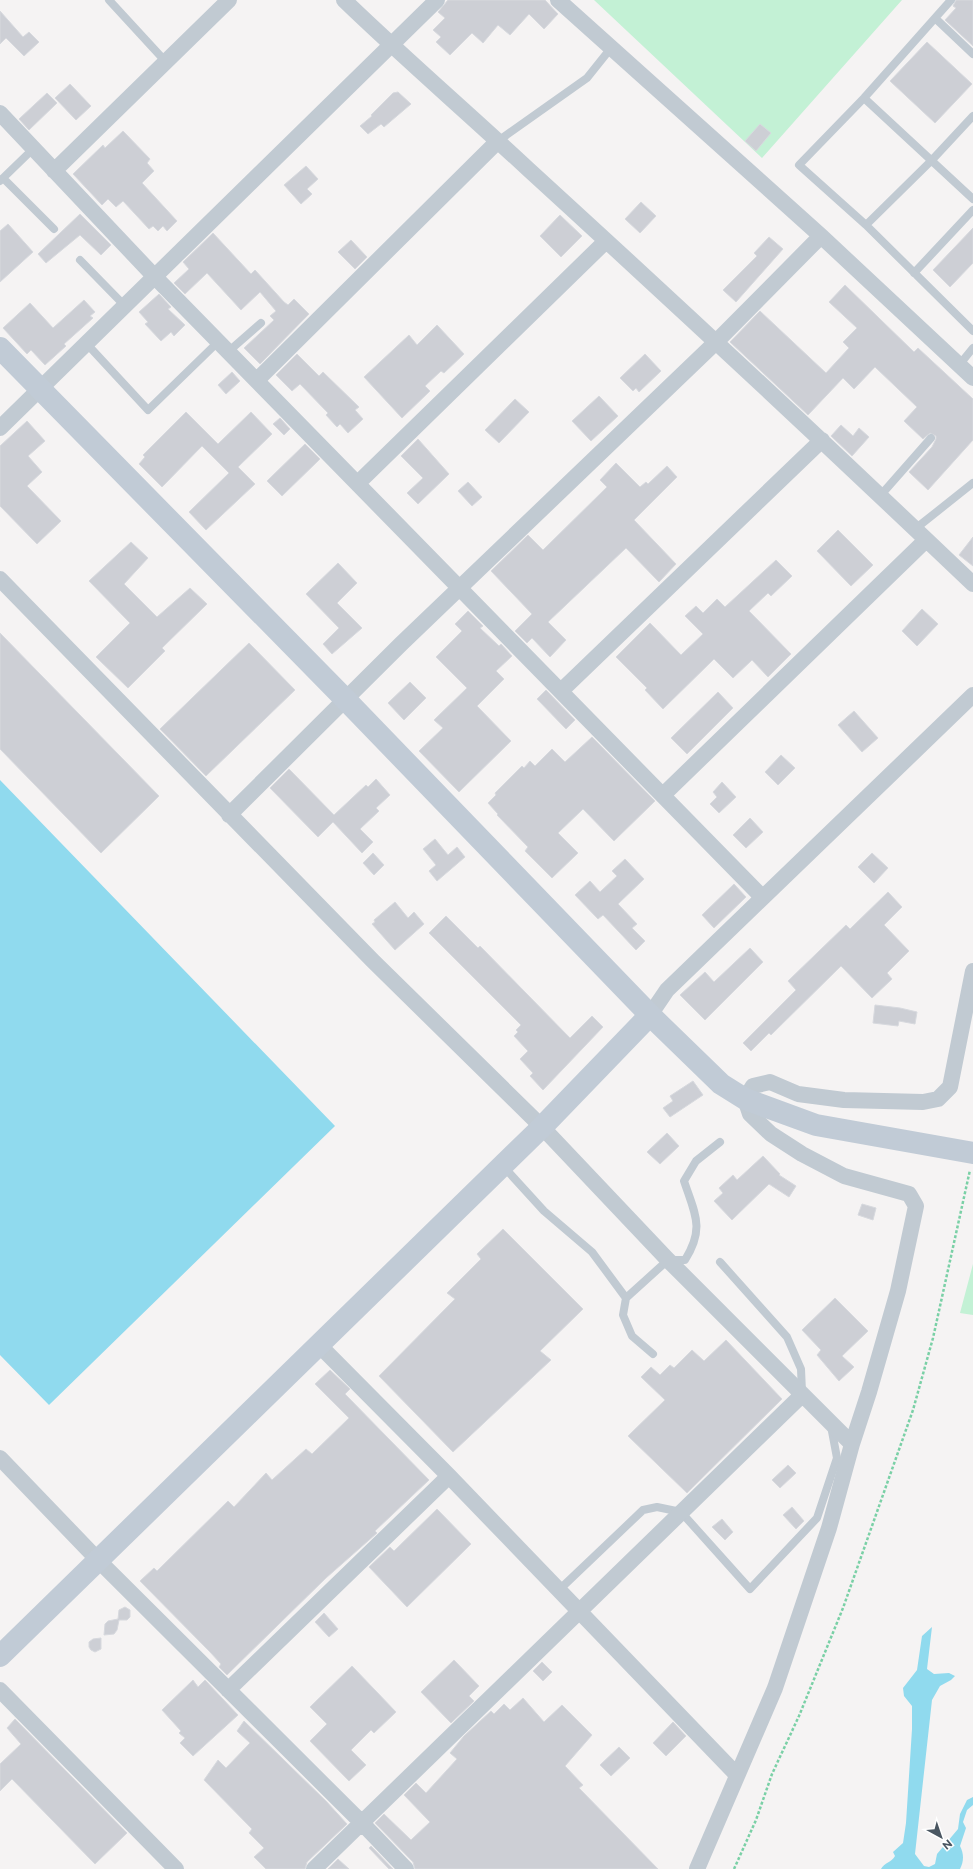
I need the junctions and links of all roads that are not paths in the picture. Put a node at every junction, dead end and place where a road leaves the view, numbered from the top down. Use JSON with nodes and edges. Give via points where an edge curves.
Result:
{"nodes":[{"id":1,"x":109,"y":0,"type":"edge"},
{"id":2,"x":229,"y":0,"type":"edge"},
{"id":3,"x":344,"y":0,"type":"edge"},
{"id":4,"x":437,"y":0,"type":"edge"},
{"id":5,"x":558,"y":0,"type":"edge"},
{"id":6,"x":951,"y":0,"type":"edge"},
{"id":7,"x":935,"y":18,"type":"junction"},
{"id":8,"x":391,"y":45,"type":"junction"},
{"id":9,"x":611,"y":48,"type":"junction"},
{"id":10,"x":973,"y":54,"type":"edge"},
{"id":11,"x":166,"y":62,"type":"junction"},
{"id":12,"x":864,"y":98,"type":"junction"},
{"id":13,"x":0,"y":113,"type":"edge"},
{"id":14,"x":973,"y":116,"type":"edge"},
{"id":15,"x":498,"y":141,"type":"junction"},
{"id":16,"x":33,"y":149,"type":"junction"},
{"id":17,"x":932,"y":160,"type":"junction"},
{"id":18,"x":54,"y":171,"type":"junction"},
{"id":19,"x":1,"y":180,"type":"edge"},
{"id":20,"x":973,"y":199,"type":"edge"},
{"id":21,"x":973,"y":210,"type":"edge"},
{"id":22,"x":866,"y":225,"type":"junction"},
{"id":23,"x":54,"y":229,"type":"dead end"},
{"id":24,"x":821,"y":236,"type":"junction"},
{"id":25,"x":606,"y":240,"type":"junction"},
{"id":26,"x":80,"y":260,"type":"dead end"},
{"id":27,"x":914,"y":273,"type":"junction"},
{"id":28,"x":154,"y":276,"type":"junction"},
{"id":29,"x":124,"y":305,"type":"junction"},
{"id":30,"x":261,"y":323,"type":"dead end"},
{"id":31,"x":973,"y":331,"type":"edge"},
{"id":32,"x":716,"y":342,"type":"junction"},
{"id":33,"x":86,"y":343,"type":"junction"},
{"id":34,"x":224,"y":346,"type":"junction"},
{"id":35,"x":0,"y":348,"type":"edge"},
{"id":36,"x":973,"y":348,"type":"edge"},
{"id":37,"x":960,"y":364,"type":"junction"},
{"id":38,"x":973,"y":378,"type":"edge"},
{"id":39,"x":257,"y":380,"type":"junction"},
{"id":40,"x":40,"y":388,"type":"junction"},
{"id":41,"x":0,"y":428,"type":"edge"},
{"id":42,"x":931,"y":438,"type":"dead end"},
{"id":43,"x":822,"y":440,"type":"junction"},
{"id":44,"x":358,"y":483,"type":"junction"},
{"id":45,"x":973,"y":483,"type":"edge"},
{"id":46,"x":880,"y":496,"type":"junction"},
{"id":47,"x":915,"y":529,"type":"junction"},
{"id":48,"x":926,"y":540,"type":"junction"},
{"id":49,"x":0,"y":580,"type":"edge"},
{"id":50,"x":973,"y":584,"type":"edge"},
{"id":51,"x":460,"y":586,"type":"junction"},
{"id":52,"x":562,"y":690,"type":"junction"},
{"id":53,"x":973,"y":695,"type":"edge"},
{"id":54,"x":344,"y":699,"type":"junction"},
{"id":55,"x":663,"y":794,"type":"junction"},
{"id":56,"x":230,"y":815,"type":"junction"},
{"id":57,"x":762,"y":897,"type":"junction"},
{"id":58,"x":973,"y":971,"type":"edge"},
{"id":59,"x":650,"y":1015,"type":"junction"},
{"id":60,"x":745,"y":1099,"type":"junction"},
{"id":61,"x":542,"y":1127,"type":"junction"},
{"id":62,"x":720,"y":1142,"type":"dead end"},
{"id":63,"x":970,"y":1155,"type":"edge"},
{"id":64,"x":503,"y":1165,"type":"junction"},
{"id":65,"x":668,"y":1260,"type":"junction"},
{"id":66,"x":720,"y":1262,"type":"dead end"},
{"id":67,"x":626,"y":1298,"type":"junction"},
{"id":68,"x":318,"y":1344,"type":"junction"},
{"id":69,"x":653,"y":1354,"type":"dead end"},
{"id":70,"x":802,"y":1395,"type":"junction"},
{"id":71,"x":831,"y":1424,"type":"junction"},
{"id":72,"x":852,"y":1444,"type":"junction"},
{"id":73,"x":0,"y":1458,"type":"edge"},
{"id":74,"x":449,"y":1476,"type":"junction"},
{"id":75,"x":681,"y":1512,"type":"junction"},
{"id":76,"x":98,"y":1560,"type":"junction"},
{"id":77,"x":559,"y":1590,"type":"junction"},
{"id":78,"x":579,"y":1611,"type":"junction"},
{"id":79,"x":0,"y":1656,"type":"edge"},
{"id":80,"x":0,"y":1690,"type":"edge"},
{"id":81,"x":228,"y":1690,"type":"junction"},
{"id":82,"x":737,"y":1775,"type":"junction"},
{"id":83,"x":362,"y":1823,"type":"junction"},
{"id":84,"x":176,"y":1869,"type":"edge"},
{"id":85,"x":314,"y":1869,"type":"edge"},
{"id":86,"x":406,"y":1869,"type":"edge"},
{"id":87,"x":697,"y":1869,"type":"edge"}],
"edges":[{"from":1,"to":11,"type":"lane"},
{"from":2,"to":11,"type":"street"},
{"from":3,"to":8,"type":"street"},
{"from":4,"to":8,"type":"street"},
{"from":5,"to":9,"type":"street"},
{"from":6,"to":7,"type":"lane"},
{"from":7,"to":10,"type":"lane"},
{"from":7,"to":12,"type":"lane"},
{"from":8,"to":15,"type":"street"},
{"from":8,"to":28,"type":"street"},
{"from":9,"to":15,"type":"lane","via":[[587,78]]},
{"from":9,"to":24,"type":"street"},
{"from":11,"to":18,"type":"street"},
{"from":12,"to":17,"type":"lane"},
{"from":12,"to":22,"type":"lane","via":[[799,166]]},
{"from":13,"to":16,"type":"street"},
{"from":14,"to":17,"type":"lane"},
{"from":15,"to":25,"type":"street"},
{"from":15,"to":39,"type":"street"},
{"from":16,"to":18,"type":"street"},
{"from":16,"to":19,"type":"lane"},
{"from":17,"to":20,"type":"lane"},
{"from":17,"to":22,"type":"lane"},
{"from":18,"to":28,"type":"street"},
{"from":19,"to":23,"type":"lane"},
{"from":21,"to":27,"type":"lane"},
{"from":22,"to":27,"type":"lane"},
{"from":24,"to":32,"type":"street"},
{"from":24,"to":37,"type":"street"},
{"from":25,"to":32,"type":"street"},
{"from":25,"to":44,"type":"street"},
{"from":26,"to":29,"type":"lane"},
{"from":27,"to":31,"type":"lane"},
{"from":28,"to":29,"type":"street"},
{"from":28,"to":34,"type":"street"},
{"from":29,"to":33,"type":"street"},
{"from":30,"to":34,"type":"lane"},
{"from":32,"to":43,"type":"street"},
{"from":32,"to":51,"type":"street"},
{"from":33,"to":34,"type":"lane","via":[[148,410]]},
{"from":33,"to":40,"type":"street"},
{"from":34,"to":39,"type":"street"},
{"from":35,"to":40,"type":"street"},
{"from":36,"to":37,"type":"lane"},
{"from":37,"to":38,"type":"street"},
{"from":39,"to":44,"type":"street"},
{"from":40,"to":41,"type":"street"},
{"from":40,"to":54,"type":"street"},
{"from":42,"to":46,"type":"lane"},
{"from":43,"to":46,"type":"street"},
{"from":43,"to":52,"type":"street"},
{"from":44,"to":51,"type":"street"},
{"from":45,"to":47,"type":"lane"},
{"from":46,"to":47,"type":"street"},
{"from":47,"to":48,"type":"street"},
{"from":48,"to":50,"type":"street"},
{"from":48,"to":55,"type":"street"},
{"from":49,"to":56,"type":"street"},
{"from":51,"to":52,"type":"street"},
{"from":51,"to":54,"type":"street"},
{"from":52,"to":55,"type":"street"},
{"from":53,"to":57,"type":"street"},
{"from":54,"to":56,"type":"street"},
{"from":54,"to":59,"type":"street"},
{"from":55,"to":57,"type":"street"},
{"from":56,"to":61,"type":"street","via":[[373,961]]},
{"from":57,"to":59,"type":"street","via":[[667,990]]},
{"from":58,"to":60,"type":"street","via":[[950,1087],[938,1099],[923,1102],[844,1100],[798,1094],[770,1082],[754,1086]]},
{"from":59,"to":60,"type":"street","via":[[721,1084]]},
{"from":59,"to":61,"type":"street"},
{"from":60,"to":63,"type":"street","via":[[816,1125]]},
{"from":60,"to":72,"type":"street","via":[[750,1114],[771,1134],[802,1154],[844,1176],[909,1194],[916,1206],[898,1291]]},
{"from":61,"to":64,"type":"street"},
{"from":61,"to":65,"type":"street"},
{"from":62,"to":65,"type":"lane","via":[[696,1161],[684,1181],[697,1220],[694,1245],[685,1260]]},
{"from":64,"to":67,"type":"lane","via":[[544,1211],[592,1252]]},
{"from":64,"to":68,"type":"street"},
{"from":65,"to":67,"type":"lane"},
{"from":65,"to":70,"type":"street"},
{"from":66,"to":70,"type":"lane","via":[[787,1336],[801,1369]]},
{"from":67,"to":69,"type":"lane","via":[[622,1315],[632,1336]]},
{"from":68,"to":74,"type":"street"},
{"from":68,"to":76,"type":"street"},
{"from":70,"to":71,"type":"street"},
{"from":70,"to":75,"type":"street"},
{"from":71,"to":72,"type":"street"},
{"from":71,"to":75,"type":"lane","via":[[837,1458],[817,1518],[750,1589]]},
{"from":72,"to":82,"type":"street","via":[[829,1528],[778,1680]]},
{"from":73,"to":76,"type":"street"},
{"from":74,"to":77,"type":"street"},
{"from":74,"to":81,"type":"street"},
{"from":75,"to":77,"type":"lane","via":[[657,1507],[643,1510]]},
{"from":75,"to":78,"type":"street"},
{"from":76,"to":79,"type":"street"},
{"from":76,"to":81,"type":"street"},
{"from":77,"to":78,"type":"street"},
{"from":78,"to":82,"type":"street"},
{"from":78,"to":83,"type":"street"},
{"from":80,"to":84,"type":"street"},
{"from":81,"to":83,"type":"street"},
{"from":82,"to":87,"type":"street"},
{"from":83,"to":85,"type":"street"},
{"from":83,"to":86,"type":"street"}]}
